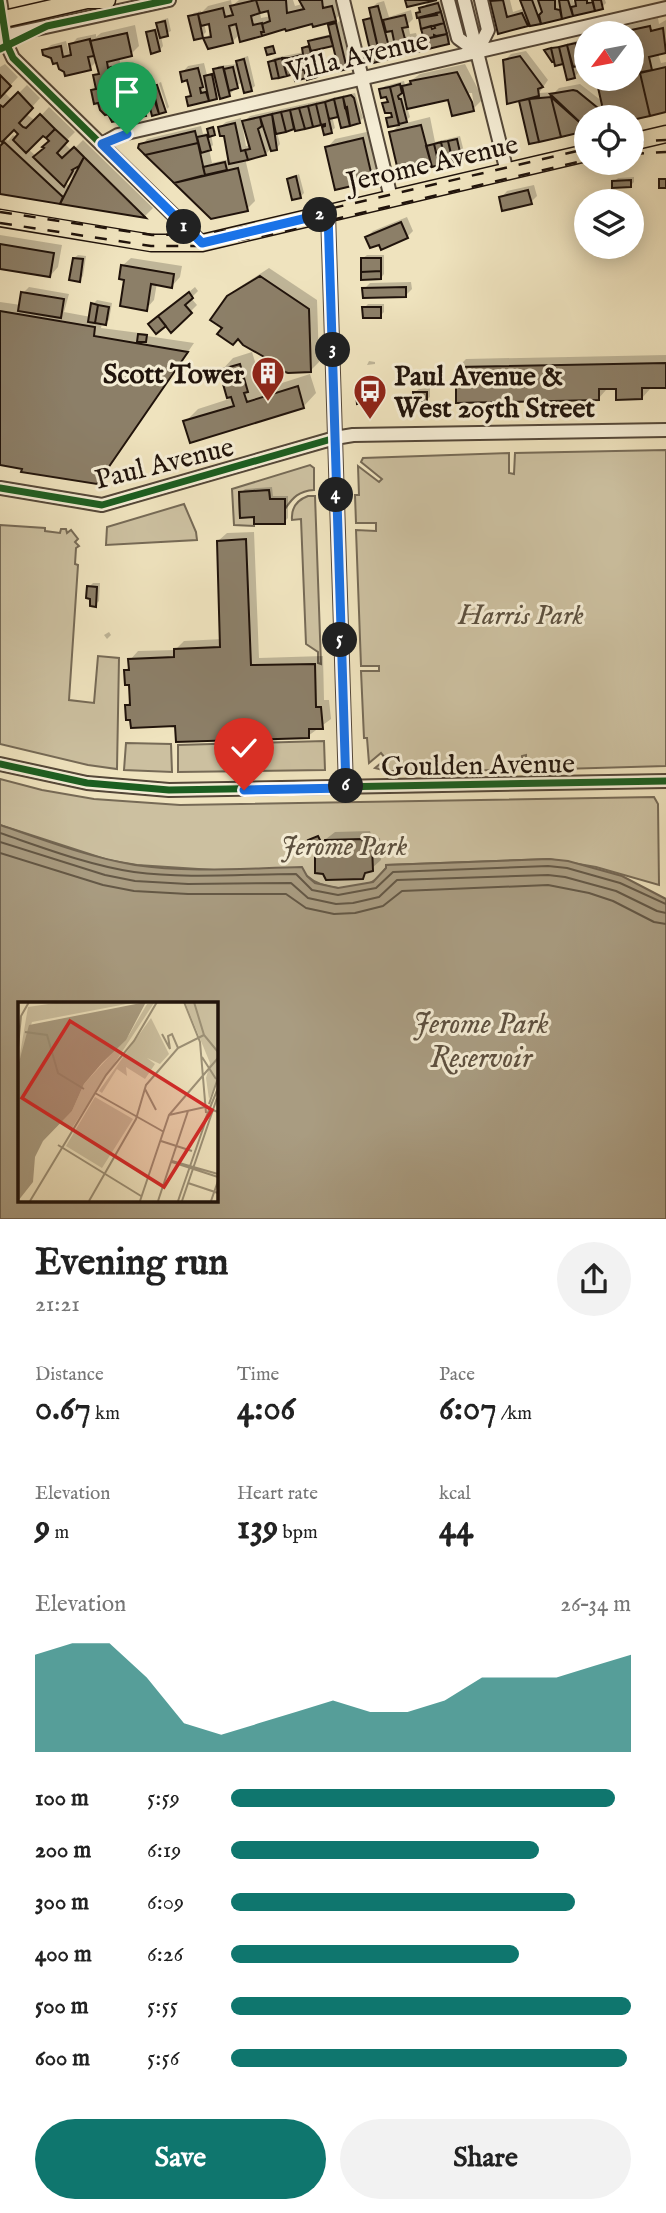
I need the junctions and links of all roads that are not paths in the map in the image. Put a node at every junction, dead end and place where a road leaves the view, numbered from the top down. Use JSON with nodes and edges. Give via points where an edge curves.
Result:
{"nodes":[{"id":1,"x":0,"y":0,"type":"edge"},
{"id":2,"x":87,"y":0,"type":"edge"},
{"id":3,"x":107,"y":0,"type":"edge"},
{"id":4,"x":169,"y":0,"type":"edge"},
{"id":5,"x":343,"y":0,"type":"edge"},
{"id":6,"x":448,"y":0,"type":"edge"},
{"id":7,"x":464,"y":0,"type":"edge"},
{"id":8,"x":481,"y":0,"type":"edge"},
{"id":9,"x":666,"y":8,"type":"edge"},
{"id":10,"x":3,"y":34,"type":"edge"},
{"id":11,"x":477,"y":52,"type":"junction"},
{"id":12,"x":362,"y":79,"type":"junction"},
{"id":13,"x":666,"y":134,"type":"edge"},
{"id":14,"x":644,"y":139,"type":"edge"},
{"id":15,"x":102,"y":144,"type":"junction"},
{"id":16,"x":574,"y":156,"type":"edge"},
{"id":17,"x":507,"y":172,"type":"junction"},
{"id":18,"x":391,"y":198,"type":"junction"},
{"id":19,"x":328,"y":213,"type":"junction"},
{"id":20,"x":0,"y":218,"type":"edge"},
{"id":21,"x":202,"y":243,"type":"junction"},
{"id":22,"x":666,"y":429,"type":"edge"},
{"id":23,"x":335,"y":438,"type":"junction"},
{"id":24,"x":0,"y":488,"type":"edge"},
{"id":25,"x":0,"y":764,"type":"edge"},
{"id":26,"x":666,"y":781,"type":"edge"},
{"id":27,"x":346,"y":788,"type":"junction"}],
"edges":[{"from":1,"to":10,"type":"street"},
{"from":2,"to":3,"type":"main road"},
{"from":2,"to":10,"type":"main road"},
{"from":4,"to":10,"type":"street"},
{"from":5,"to":12,"type":"street"},
{"from":6,"to":11,"type":"street","via":[[458,38]]},
{"from":7,"to":11,"type":"street"},
{"from":8,"to":11,"type":"street","via":[[488,30]]},
{"from":9,"to":11,"type":"street","name":"Villa Avenue"},
{"from":10,"to":15,"type":"street","via":[[16,61]]},
{"from":11,"to":12,"type":"street","name":"Villa Avenue"},
{"from":11,"to":17,"type":"street"},
{"from":12,"to":15,"type":"street","name":"Villa Avenue","via":[[118,135]]},
{"from":12,"to":18,"type":"street"},
{"from":13,"to":14,"type":"main road"},
{"from":15,"to":21,"type":"street"},
{"from":16,"to":17,"type":"main road","name":"Jerome Avenue"},
{"from":17,"to":18,"type":"main road","name":"Jerome Avenue"},
{"from":18,"to":19,"type":"main road","name":"Jerome Avenue"},
{"from":19,"to":21,"type":"main road","name":"Jerome Avenue"},
{"from":19,"to":23,"type":"street"},
{"from":20,"to":21,"type":"main road","name":"Jerome Avenue","via":[[151,243]]},
{"from":22,"to":23,"type":"street","name":"Paul Avenue"},
{"from":23,"to":24,"type":"street","name":"Paul Avenue","via":[[102,505]]},
{"from":23,"to":27,"type":"street"},
{"from":25,"to":27,"type":"street","name":"Goulden Avenue","via":[[86,783],[148,789]]},
{"from":26,"to":27,"type":"street","name":"Goulden Avenue"}]}
